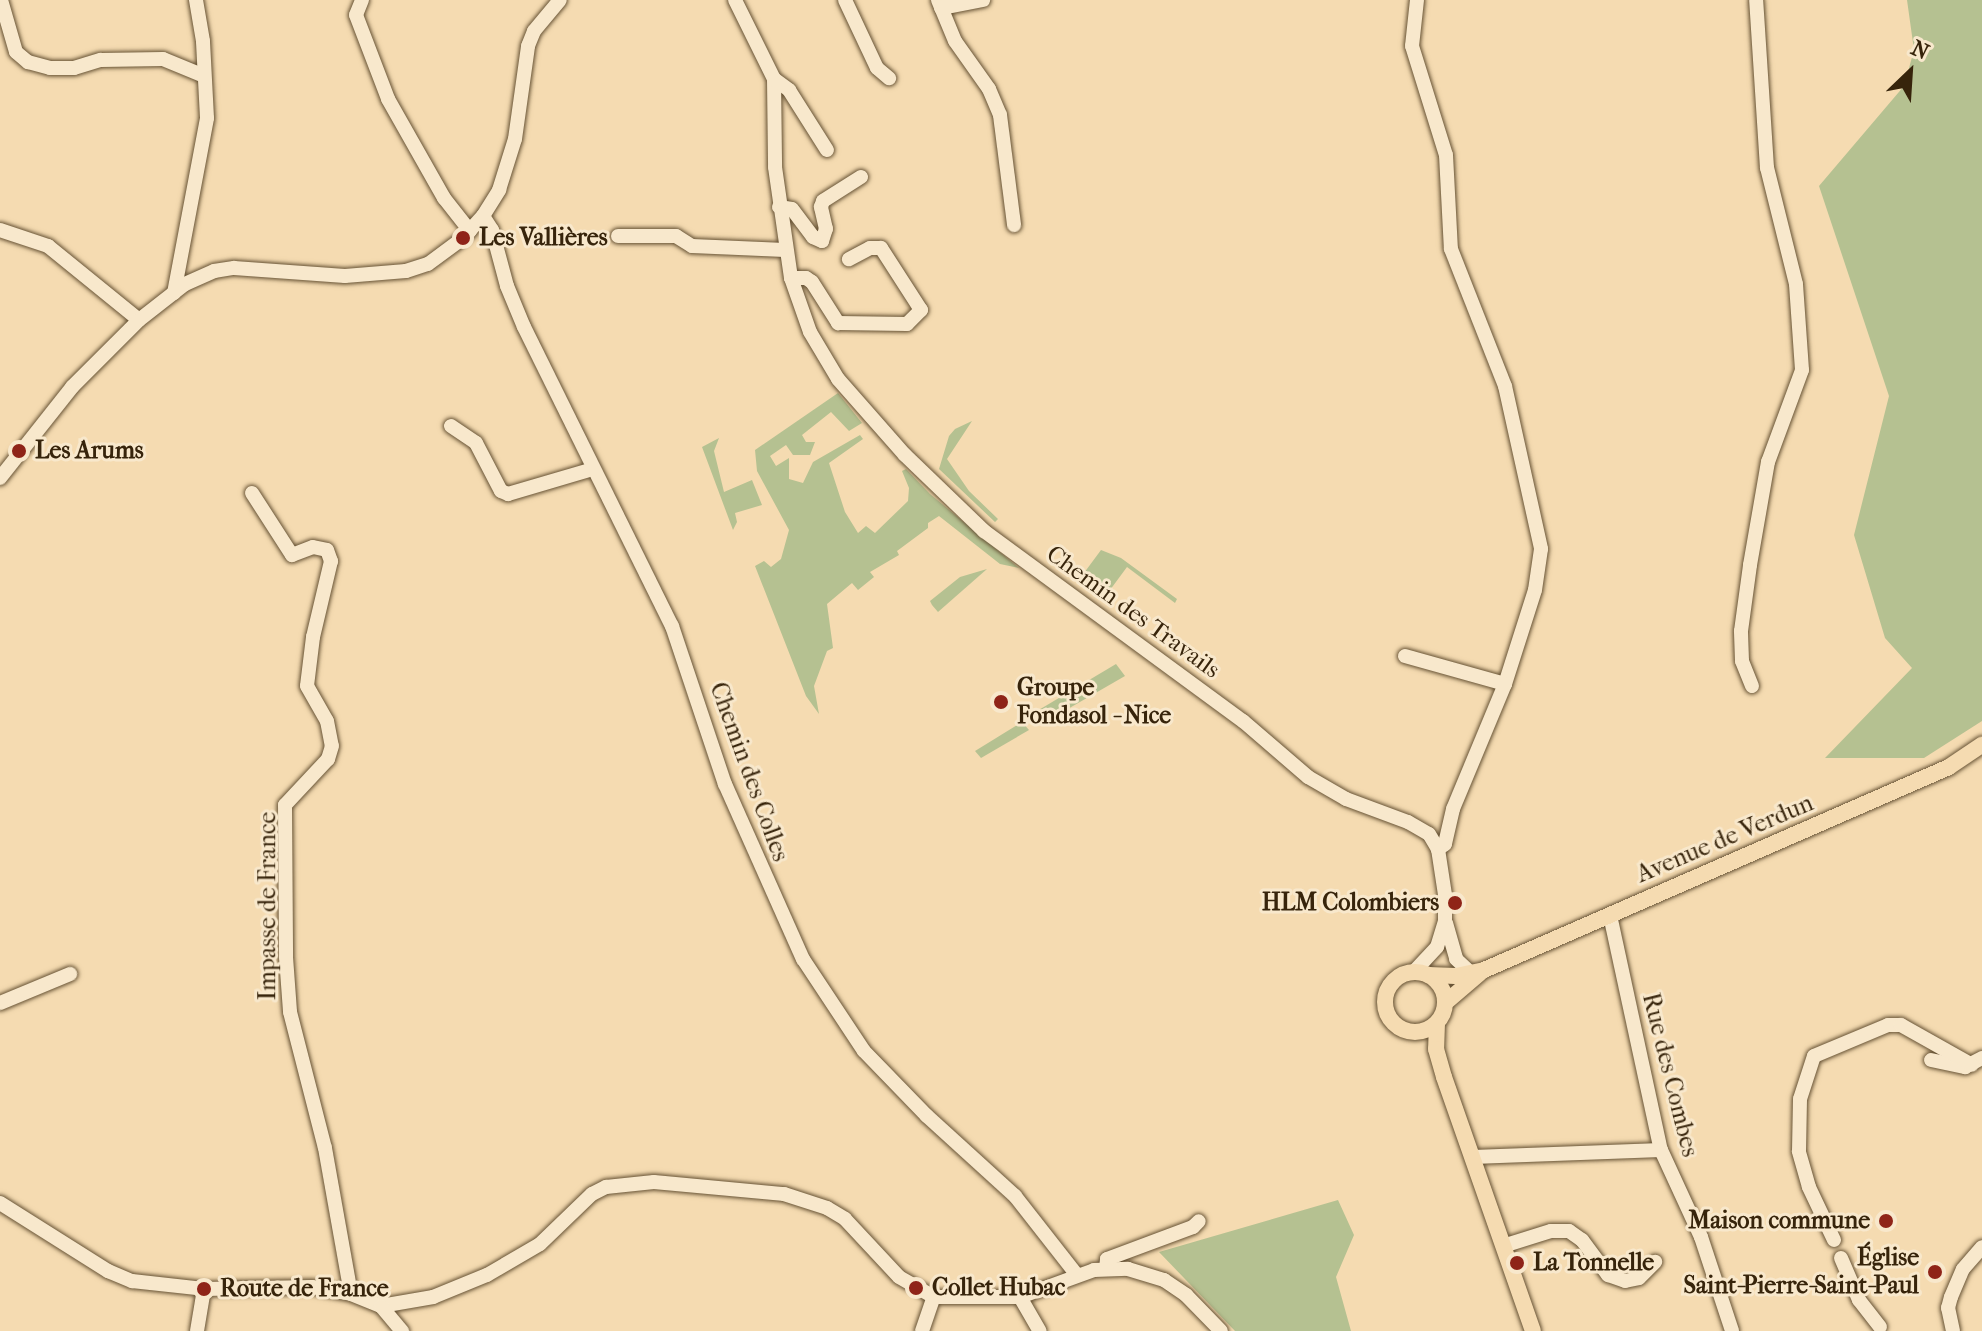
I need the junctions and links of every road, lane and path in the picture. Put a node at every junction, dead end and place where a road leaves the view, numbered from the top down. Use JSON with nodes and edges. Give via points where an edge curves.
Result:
{"nodes":[{"id":1,"x":1,"y":0,"type":"edge"},
{"id":2,"x":196,"y":0,"type":"edge"},
{"id":3,"x":362,"y":0,"type":"edge"},
{"id":4,"x":560,"y":0,"type":"edge"},
{"id":5,"x":735,"y":0,"type":"edge"},
{"id":6,"x":845,"y":0,"type":"edge"},
{"id":7,"x":983,"y":0,"type":"edge"},
{"id":8,"x":1417,"y":0,"type":"edge"},
{"id":9,"x":1756,"y":0,"type":"edge"},
{"id":10,"x":940,"y":4,"type":"edge"},
{"id":11,"x":204,"y":76,"type":"junction"},
{"id":12,"x":889,"y":78,"type":"dead end"},
{"id":13,"x":774,"y":79,"type":"junction"},
{"id":14,"x":827,"y":150,"type":"dead end"},
{"id":15,"x":861,"y":177,"type":"dead end"},
{"id":16,"x":779,"y":207,"type":"junction"},
{"id":17,"x":483,"y":216,"type":"junction"},
{"id":18,"x":1014,"y":225,"type":"dead end"},
{"id":19,"x":0,"y":230,"type":"edge"},
{"id":20,"x":470,"y":231,"type":"junction"},
{"id":21,"x":618,"y":236,"type":"dead end"},
{"id":22,"x":785,"y":250,"type":"junction"},
{"id":23,"x":849,"y":259,"type":"dead end"},
{"id":24,"x":791,"y":278,"type":"junction"},
{"id":25,"x":174,"y":293,"type":"junction"},
{"id":26,"x":139,"y":320,"type":"junction"},
{"id":27,"x":451,"y":426,"type":"dead end"},
{"id":28,"x":593,"y":469,"type":"junction"},
{"id":29,"x":0,"y":478,"type":"edge"},
{"id":30,"x":252,"y":493,"type":"dead end"},
{"id":31,"x":1405,"y":656,"type":"dead end"},
{"id":32,"x":1505,"y":684,"type":"junction"},
{"id":33,"x":1752,"y":686,"type":"dead end"},
{"id":34,"x":1982,"y":745,"type":"edge"},
{"id":35,"x":1453,"y":809,"type":"junction"},
{"id":36,"x":1429,"y":834,"type":"junction"},
{"id":37,"x":1438,"y":849,"type":"junction"},
{"id":38,"x":1610,"y":915,"type":"junction"},
{"id":39,"x":1445,"y":921,"type":"junction"},
{"id":40,"x":1437,"y":947,"type":"junction"},
{"id":41,"x":1478,"y":972,"type":"junction"},
{"id":42,"x":70,"y":974,"type":"dead end"},
{"id":43,"x":1429,"y":976,"type":"junction"},
{"id":44,"x":0,"y":1003,"type":"edge"},
{"id":45,"x":1445,"y":1003,"type":"junction"},
{"id":46,"x":1437,"y":1023,"type":"junction"},
{"id":47,"x":1411,"y":1032,"type":"junction"},
{"id":48,"x":1931,"y":1060,"type":"dead end"},
{"id":49,"x":1977,"y":1061,"type":"edge"},
{"id":50,"x":1444,"y":1077,"type":"junction"},
{"id":51,"x":1661,"y":1150,"type":"junction"},
{"id":52,"x":1473,"y":1157,"type":"junction"},
{"id":53,"x":0,"y":1203,"type":"edge"},
{"id":54,"x":1199,"y":1221,"type":"dead end"},
{"id":55,"x":1834,"y":1240,"type":"dead end"},
{"id":56,"x":1503,"y":1246,"type":"junction"},
{"id":57,"x":1982,"y":1247,"type":"edge"},
{"id":58,"x":1841,"y":1258,"type":"dead end"},
{"id":59,"x":1655,"y":1262,"type":"dead end"},
{"id":60,"x":1106,"y":1269,"type":"junction"},
{"id":61,"x":1077,"y":1275,"type":"junction"},
{"id":62,"x":204,"y":1289,"type":"junction"},
{"id":63,"x":351,"y":1294,"type":"junction"},
{"id":64,"x":934,"y":1297,"type":"junction"},
{"id":65,"x":1020,"y":1297,"type":"junction"},
{"id":66,"x":381,"y":1306,"type":"junction"},
{"id":67,"x":1880,"y":1327,"type":"dead end"},
{"id":68,"x":197,"y":1331,"type":"edge"},
{"id":69,"x":402,"y":1331,"type":"edge"},
{"id":70,"x":922,"y":1331,"type":"edge"},
{"id":71,"x":1040,"y":1331,"type":"edge"},
{"id":72,"x":1221,"y":1331,"type":"edge"},
{"id":73,"x":1533,"y":1331,"type":"edge"},
{"id":74,"x":1732,"y":1331,"type":"edge"},
{"id":75,"x":1953,"y":1331,"type":"edge"}],
"edges":[{"from":1,"to":11,"type":"street","via":[[16,52],[28,62],[74,68],[101,60],[163,59]]},
{"from":2,"to":11,"type":"street"},
{"from":3,"to":20,"type":"street","via":[[356,15],[388,99],[437,188]]},
{"from":4,"to":17,"type":"street","via":[[528,46],[515,139],[499,190]]},
{"from":5,"to":13,"type":"street","name":"Chemin des Travails"},
{"from":6,"to":12,"type":"street","via":[[877,68]]},
{"from":7,"to":10,"type":"street"},
{"from":8,"to":32,"type":"street","via":[[1412,46],[1446,155],[1451,249],[1505,386],[1541,549],[1535,590]]},
{"from":9,"to":33,"type":"street","via":[[1767,168],[1796,284],[1802,370],[1768,462],[1750,565],[1741,631],[1742,661]]},
{"from":10,"to":18,"type":"street","via":[[955,41],[989,89],[1000,115]]},
{"from":11,"to":25,"type":"street","via":[[204,142]]},
{"from":13,"to":14,"type":"street","name":"Chemin des Travails","via":[[789,90]]},
{"from":13,"to":16,"type":"street","name":"Chemin des Travails"},
{"from":15,"to":16,"type":"street","via":[[823,201],[822,241],[792,209]]},
{"from":16,"to":22,"type":"street","name":"Chemin des Travails"},
{"from":17,"to":20,"type":"street"},
{"from":17,"to":28,"type":"street","name":"Chemin des Colles","via":[[524,327]]},
{"from":19,"to":26,"type":"street","via":[[48,246]]},
{"from":20,"to":25,"type":"street","via":[[428,264],[406,271],[345,276],[234,268],[197,278]]},
{"from":21,"to":22,"type":"street","via":[[676,236],[692,246]]},
{"from":22,"to":24,"type":"street","name":"Chemin des Travails"},
{"from":23,"to":24,"type":"street","via":[[881,248],[921,310],[907,324],[838,323],[812,282]]},
{"from":24,"to":36,"type":"street","name":"Chemin des Travails","via":[[810,332],[838,379],[959,510],[1232,713],[1308,777]]},
{"from":25,"to":26,"type":"street"},
{"from":26,"to":29,"type":"street","via":[[72,387]]},
{"from":27,"to":28,"type":"street","via":[[476,443],[501,491],[508,494]]},
{"from":28,"to":61,"type":"street","name":"Chemin des Colles","via":[[672,626],[725,784],[803,959],[864,1051],[1015,1196]]},
{"from":30,"to":63,"type":"street","name":"Impasse de France","via":[[292,555],[313,547],[327,550],[331,561],[307,686],[327,721],[332,746],[328,759],[285,805],[285,949],[290,1012],[325,1148]]},
{"from":31,"to":32,"type":"street"},
{"from":32,"to":35,"type":"street"},
{"from":34,"to":38,"type":"main road","name":"Avenue de Verdun","via":[[1949,767]]},
{"from":35,"to":36,"type":"street"},
{"from":35,"to":37,"type":"street","via":[[1445,844]]},
{"from":36,"to":37,"type":"street"},
{"from":37,"to":39,"type":"street"},
{"from":38,"to":41,"type":"main road","name":"Avenue de Verdun"},
{"from":38,"to":51,"type":"street","name":"Rue des Combes"},
{"from":39,"to":40,"type":"street"},
{"from":39,"to":41,"type":"street","via":[[1456,959]]},
{"from":40,"to":43,"type":"street"},
{"from":40,"to":43,"type":"street"},
{"from":41,"to":43,"type":"main road","name":"Avenue de Verdun"},
{"from":41,"to":45,"type":"main road","name":"Avenue de Verdun"},
{"from":42,"to":44,"type":"street"},
{"from":43,"to":45,"type":"main road"},
{"from":43,"to":47,"type":"main road","via":[[1393,982],[1385,1005],[1391,1020]]},
{"from":45,"to":46,"type":"main road"},
{"from":46,"to":47,"type":"main road"},
{"from":46,"to":50,"type":"main road","via":[[1436,1049]]},
{"from":47,"to":50,"type":"main road"},
{"from":48,"to":49,"type":"street","via":[[1959,1067]]},
{"from":49,"to":55,"type":"street","via":[[1901,1025],[1888,1025],[1814,1056],[1800,1099],[1799,1151]]},
{"from":50,"to":52,"type":"main road"},
{"from":51,"to":52,"type":"street"},
{"from":51,"to":74,"type":"street","name":"Rue des Combes","via":[[1701,1237]]},
{"from":52,"to":56,"type":"main road"},
{"from":53,"to":62,"type":"street","via":[[108,1271],[132,1281]]},
{"from":54,"to":60,"type":"street","via":[[1107,1259]]},
{"from":56,"to":59,"type":"street","via":[[1564,1230],[1579,1237],[1612,1277],[1639,1278]]},
{"from":56,"to":73,"type":"main road"},
{"from":57,"to":75,"type":"street","via":[[1959,1279],[1948,1308]]},
{"from":58,"to":67,"type":"street","via":[[1859,1300]]},
{"from":60,"to":61,"type":"street"},
{"from":60,"to":72,"type":"street","via":[[1144,1271],[1164,1280]]},
{"from":61,"to":65,"type":"street"},
{"from":62,"to":63,"type":"street","via":[[312,1287]]},
{"from":62,"to":68,"type":"street"},
{"from":63,"to":66,"type":"street"},
{"from":64,"to":65,"type":"street"},
{"from":64,"to":66,"type":"street","via":[[899,1277],[845,1219],[808,1201],[784,1194],[636,1181],[592,1194],[540,1244],[487,1275],[433,1297]]},
{"from":64,"to":70,"type":"street"},
{"from":65,"to":71,"type":"street"},
{"from":66,"to":69,"type":"street"}]}
